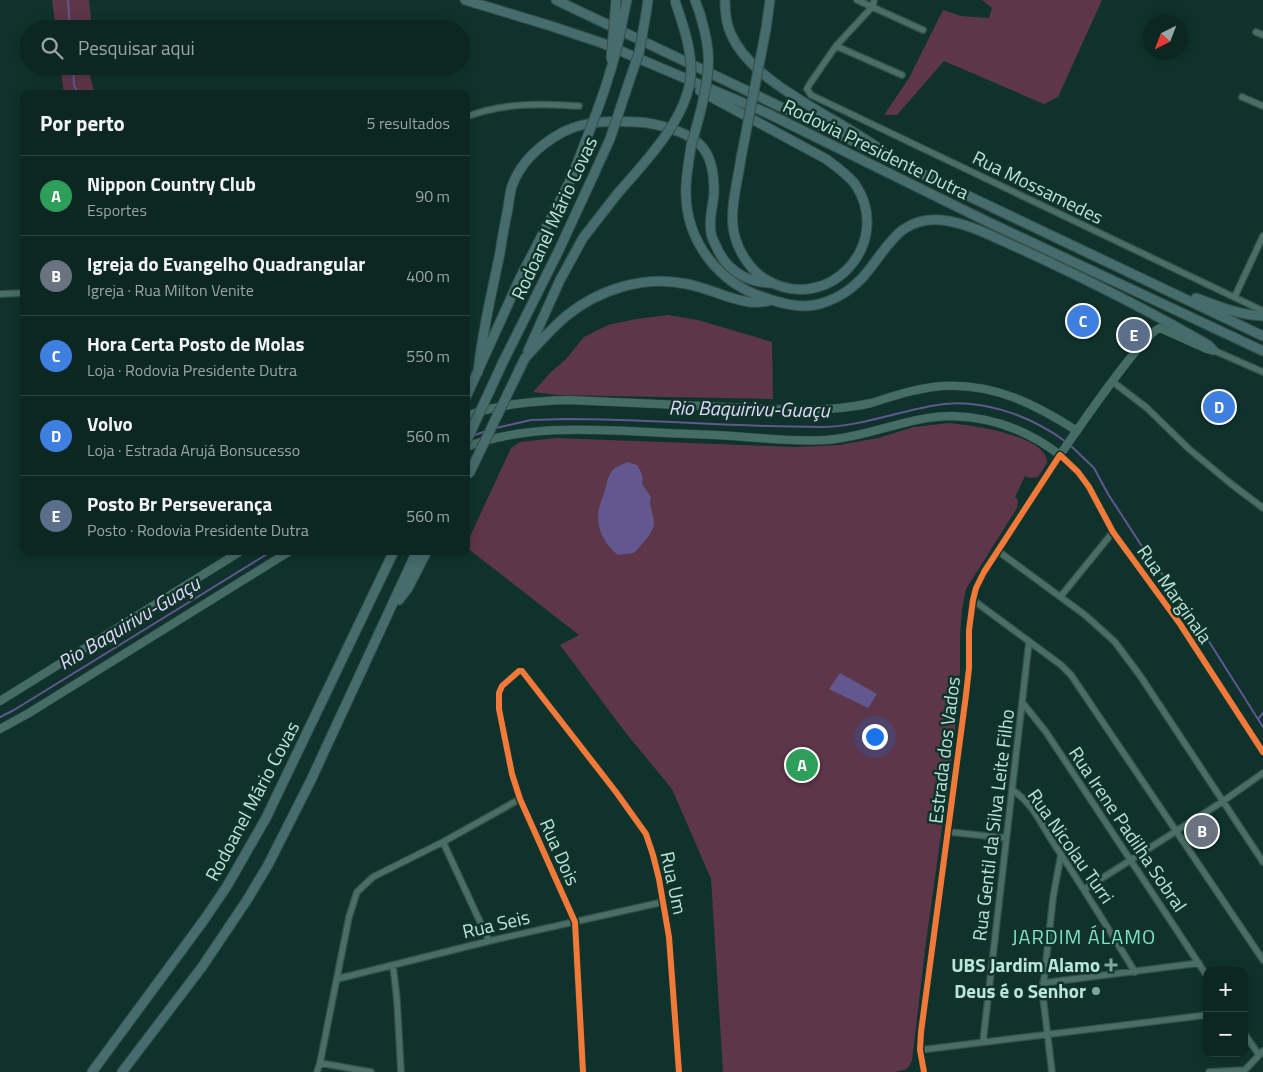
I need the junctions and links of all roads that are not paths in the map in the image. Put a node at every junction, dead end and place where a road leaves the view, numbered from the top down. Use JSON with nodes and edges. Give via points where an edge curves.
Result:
{"nodes":[{"id":1,"x":465,"y":0,"type":"edge"},
{"id":2,"x":556,"y":0,"type":"edge"},
{"id":3,"x":616,"y":0,"type":"edge"},
{"id":4,"x":627,"y":0,"type":"edge"},
{"id":5,"x":648,"y":0,"type":"edge"},
{"id":6,"x":675,"y":0,"type":"edge"},
{"id":7,"x":695,"y":0,"type":"edge"},
{"id":8,"x":725,"y":0,"type":"edge"},
{"id":9,"x":770,"y":0,"type":"edge"},
{"id":10,"x":857,"y":0,"type":"edge"},
{"id":11,"x":874,"y":3,"type":"edge"},
{"id":12,"x":923,"y":30,"type":"dead end"},
{"id":13,"x":1256,"y":32,"type":"dead end"},
{"id":14,"x":1263,"y":36,"type":"edge"},
{"id":15,"x":836,"y":46,"type":"junction"},
{"id":16,"x":646,"y":62,"type":"junction"},
{"id":17,"x":612,"y":67,"type":"junction"},
{"id":18,"x":902,"y":75,"type":"dead end"},
{"id":19,"x":1242,"y":97,"type":"dead end"},
{"id":20,"x":579,"y":106,"type":"dead end"},
{"id":21,"x":1263,"y":106,"type":"edge"},
{"id":22,"x":470,"y":115,"type":"edge"},
{"id":23,"x":896,"y":162,"type":"junction"},
{"id":24,"x":1263,"y":238,"type":"edge"},
{"id":25,"x":772,"y":283,"type":"junction"},
{"id":26,"x":1154,"y":283,"type":"junction"},
{"id":27,"x":20,"y":293,"type":"edge"},
{"id":28,"x":0,"y":294,"type":"edge"},
{"id":29,"x":1235,"y":296,"type":"junction"},
{"id":30,"x":773,"y":300,"type":"junction"},
{"id":31,"x":1263,"y":310,"type":"edge"},
{"id":32,"x":1263,"y":316,"type":"edge"},
{"id":33,"x":1263,"y":336,"type":"edge"},
{"id":34,"x":1213,"y":350,"type":"junction"},
{"id":35,"x":1263,"y":351,"type":"edge"},
{"id":36,"x":525,"y":358,"type":"junction"},
{"id":37,"x":478,"y":372,"type":"junction"},
{"id":38,"x":1263,"y":372,"type":"edge"},
{"id":39,"x":1113,"y":382,"type":"junction"},
{"id":40,"x":470,"y":389,"type":"edge"},
{"id":41,"x":470,"y":415,"type":"edge"},
{"id":42,"x":470,"y":433,"type":"edge"},
{"id":43,"x":1075,"y":434,"type":"junction"},
{"id":44,"x":470,"y":446,"type":"edge"},
{"id":45,"x":1063,"y":451,"type":"junction"},
{"id":46,"x":470,"y":473,"type":"edge"},
{"id":47,"x":1263,"y":508,"type":"edge"},
{"id":48,"x":1113,"y":532,"type":"junction"},
{"id":49,"x":998,"y":551,"type":"junction"},
{"id":50,"x":235,"y":555,"type":"edge"},
{"id":51,"x":284,"y":555,"type":"edge"},
{"id":52,"x":392,"y":555,"type":"edge"},
{"id":53,"x":415,"y":555,"type":"edge"},
{"id":54,"x":425,"y":555,"type":"edge"},
{"id":55,"x":1061,"y":596,"type":"junction"},
{"id":56,"x":973,"y":600,"type":"junction"},
{"id":57,"x":390,"y":612,"type":"junction"},
{"id":58,"x":1029,"y":642,"type":"junction"},
{"id":59,"x":530,"y":680,"type":"joint"},
{"id":60,"x":0,"y":701,"type":"edge"},
{"id":61,"x":1022,"y":702,"type":"junction"},
{"id":62,"x":0,"y":729,"type":"edge"},
{"id":63,"x":1263,"y":752,"type":"edge"},
{"id":64,"x":1263,"y":773,"type":"edge"},
{"id":65,"x":1012,"y":790,"type":"junction"},
{"id":66,"x":520,"y":799,"type":"junction"},
{"id":67,"x":1222,"y":802,"type":"junction"},
{"id":68,"x":1176,"y":831,"type":"junction"},
{"id":69,"x":949,"y":832,"type":"junction"},
{"id":70,"x":1006,"y":838,"type":"junction"},
{"id":71,"x":443,"y":842,"type":"junction"},
{"id":72,"x":1061,"y":854,"type":"junction"},
{"id":73,"x":1132,"y":860,"type":"junction"},
{"id":74,"x":1263,"y":862,"type":"edge"},
{"id":75,"x":1085,"y":890,"type":"junction"},
{"id":76,"x":663,"y":902,"type":"junction"},
{"id":77,"x":576,"y":922,"type":"junction"},
{"id":78,"x":489,"y":941,"type":"junction"},
{"id":79,"x":1263,"y":960,"type":"edge"},
{"id":80,"x":1199,"y":963,"type":"junction"},
{"id":81,"x":393,"y":965,"type":"junction"},
{"id":82,"x":1203,"y":970,"type":"edge"},
{"id":83,"x":1136,"y":972,"type":"junction"},
{"id":84,"x":337,"y":979,"type":"junction"},
{"id":85,"x":1043,"y":983,"type":"junction"},
{"id":86,"x":1203,"y":1015,"type":"edge"},
{"id":87,"x":1047,"y":1034,"type":"junction"},
{"id":88,"x":1248,"y":1038,"type":"edge"},
{"id":89,"x":983,"y":1042,"type":"junction"},
{"id":90,"x":920,"y":1050,"type":"junction"},
{"id":91,"x":1261,"y":1053,"type":"edge"},
{"id":92,"x":320,"y":1063,"type":"junction"},
{"id":93,"x":1244,"y":1071,"type":"edge"},
{"id":94,"x":92,"y":1072,"type":"edge"},
{"id":95,"x":122,"y":1072,"type":"edge"},
{"id":96,"x":317,"y":1072,"type":"edge"},
{"id":97,"x":371,"y":1072,"type":"edge"},
{"id":98,"x":401,"y":1072,"type":"edge"},
{"id":99,"x":583,"y":1072,"type":"edge"},
{"id":100,"x":679,"y":1072,"type":"edge"},
{"id":101,"x":924,"y":1072,"type":"edge"},
{"id":102,"x":1052,"y":1072,"type":"edge"},
{"id":103,"x":1209,"y":1072,"type":"edge"}],
"edges":[{"from":1,"to":16,"type":"highway","name":"Rodovia Presidente Dutra","via":[[602,43]]},
{"from":2,"to":23,"type":"highway","name":"Rodovia Presidente Dutra"},
{"from":3,"to":17,"type":"highway","bridge":true},
{"from":4,"to":17,"type":"highway","name":"Rodoanel Mário Covas","bridge":true},
{"from":5,"to":42,"type":"highway","name":"Rodoanel Mário Covas","bridge":true,"via":[[639,53],[610,138]]},
{"from":6,"to":36,"type":"highway","bridge":true,"via":[[690,54],[691,76],[682,108],[672,127],[583,238]]},
{"from":7,"to":30,"type":"highway","bridge":true,"via":[[708,46],[709,68],[686,180],[688,211],[696,239],[718,271],[758,296]]},
{"from":8,"to":23,"type":"highway","via":[[730,33],[752,64],[789,92],[864,137]]},
{"from":9,"to":25,"type":"highway","bridge":true,"via":[[734,208],[734,234],[750,266]]},
{"from":10,"to":11,"type":"street"},
{"from":11,"to":12,"type":"street"},
{"from":11,"to":15,"type":"street"},
{"from":13,"to":14,"type":"street"},
{"from":15,"to":18,"type":"street"},
{"from":15,"to":29,"type":"street","name":"Rua Mossamedes","via":[[809,85],[807,89],[811,95]]},
{"from":16,"to":25,"type":"highway","via":[[826,159],[854,183],[867,220],[857,258],[850,267],[830,283],[806,290]]},
{"from":16,"to":35,"type":"highway","name":"Rodovia Presidente Dutra","via":[[767,113],[986,221]]},
{"from":17,"to":37,"type":"highway","name":"Rodoanel Mário Covas","bridge":true,"via":[[570,179],[520,278]]},
{"from":19,"to":21,"type":"street"},
{"from":20,"to":22,"type":"street","via":[[505,106]]},
{"from":23,"to":26,"type":"highway","name":"Rodovia Presidente Dutra"},
{"from":24,"to":29,"type":"street"},
{"from":25,"to":37,"type":"highway","via":[[760,283],[738,275],[718,252],[710,233],[714,192],[711,162],[697,142],[677,131],[640,122],[604,121],[572,128],[537,150],[512,186],[481,340]]},
{"from":26,"to":32,"type":"highway","via":[[1170,285],[1225,309]]},
{"from":26,"to":33,"type":"highway","name":"Rodovia Presidente Dutra"},
{"from":27,"to":28,"type":"street"},
{"from":29,"to":31,"type":"street","name":"Rua Mossamedes"},
{"from":30,"to":34,"type":"highway","via":[[796,306],[813,305],[840,296],[862,278],[900,231],[913,224],[940,220],[962,224],[1071,272],[1159,316]]},
{"from":30,"to":36,"type":"highway","via":[[751,303],[673,282],[656,281],[621,287],[583,304]]},
{"from":34,"to":38,"type":"street"},
{"from":34,"to":39,"type":"main road","via":[[1156,329]]},
{"from":36,"to":46,"type":"highway","bridge":true},
{"from":37,"to":40,"type":"highway","name":"Rodoanel Mário Covas"},
{"from":39,"to":43,"type":"main road"},
{"from":39,"to":47,"type":"street"},
{"from":41,"to":43,"type":"main road","via":[[540,400],[824,410],[942,386],[969,387],[1016,397],[1046,412]]},
{"from":43,"to":45,"type":"main road"},
{"from":44,"to":45,"type":"main road","via":[[522,432],[565,429],[826,440],[922,419],[952,416],[980,419],[1024,432]]},
{"from":45,"to":48,"type":"street","name":"Rua Marginala","via":[[1089,487]]},
{"from":45,"to":49,"type":"street","name":"Estrada dos Vados"},
{"from":48,"to":55,"type":"street"},
{"from":48,"to":63,"type":"street","name":"Rua Marginala","via":[[1180,624]]},
{"from":49,"to":55,"type":"street"},
{"from":49,"to":56,"type":"street","name":"Estrada dos Vados","via":[[984,572]]},
{"from":50,"to":60,"type":"main road"},
{"from":51,"to":62,"type":"main road"},
{"from":52,"to":94,"type":"highway","name":"Rodoanel Mário Covas","via":[[246,854],[204,920]]},
{"from":53,"to":57,"type":"highway"},
{"from":54,"to":57,"type":"highway","via":[[408,588]]},
{"from":55,"to":67,"type":"street","via":[[1115,642]]},
{"from":56,"to":58,"type":"street"},
{"from":56,"to":69,"type":"street","name":"Estrada dos Vados","via":[[969,668]]},
{"from":57,"to":95,"type":"highway","via":[[268,865],[202,967]]},
{"from":58,"to":61,"type":"street","name":"Rua Gentil da Silva Leite Filho"},
{"from":58,"to":68,"type":"street","via":[[1072,675]]},
{"from":59,"to":66,"type":"street","name":"Rua Dois","via":[[522,671],[515,673],[502,686],[498,701]]},
{"from":59,"to":76,"type":"street","name":"Rua Um","via":[[646,834]]},
{"from":61,"to":65,"type":"street","name":"Rua Gentil da Silva Leite Filho"},
{"from":61,"to":73,"type":"street","name":"Rua Irene Padilha Sobral","via":[[1046,732]]},
{"from":64,"to":67,"type":"street"},
{"from":65,"to":70,"type":"street","name":"Rua Gentil da Silva Leite Filho"},
{"from":65,"to":72,"type":"street","name":"Rua Nicolau Turri","via":[[1027,803]]},
{"from":66,"to":71,"type":"street"},
{"from":66,"to":77,"type":"street","name":"Rua Dois"},
{"from":67,"to":68,"type":"street"},
{"from":67,"to":74,"type":"street"},
{"from":68,"to":73,"type":"street"},
{"from":68,"to":79,"type":"street"},
{"from":69,"to":70,"type":"street"},
{"from":69,"to":90,"type":"street","name":"Estrada dos Vados"},
{"from":70,"to":89,"type":"street","name":"Rua Gentil da Silva Leite Filho"},
{"from":71,"to":78,"type":"street"},
{"from":71,"to":84,"type":"street","via":[[373,877],[357,892]]},
{"from":72,"to":75,"type":"street","name":"Rua Nicolau Turri"},
{"from":72,"to":85,"type":"street"},
{"from":73,"to":75,"type":"street"},
{"from":73,"to":80,"type":"street","name":"Rua Irene Padilha Sobral"},
{"from":75,"to":83,"type":"street","name":"Rua Nicolau Turri"},
{"from":76,"to":77,"type":"street","name":"Rua Seis"},
{"from":76,"to":100,"type":"street","name":"Rua Um","via":[[669,937]]},
{"from":77,"to":78,"type":"street","name":"Rua Seis"},
{"from":77,"to":99,"type":"street","name":"Rua Dois"},
{"from":78,"to":81,"type":"street","name":"Rua Seis"},
{"from":80,"to":82,"type":"street","name":"Rua Irene Padilha Sobral"},
{"from":80,"to":83,"type":"street"},
{"from":81,"to":84,"type":"street","name":"Rua Seis"},
{"from":81,"to":98,"type":"street"},
{"from":83,"to":85,"type":"street"},
{"from":84,"to":92,"type":"street"},
{"from":85,"to":87,"type":"street"},
{"from":86,"to":87,"type":"street"},
{"from":87,"to":89,"type":"street"},
{"from":87,"to":102,"type":"street"},
{"from":88,"to":91,"type":"street"},
{"from":89,"to":90,"type":"street"},
{"from":90,"to":101,"type":"street","name":"Estrada dos Vados"},
{"from":91,"to":93,"type":"street"},
{"from":92,"to":96,"type":"street"},
{"from":92,"to":97,"type":"street"},
{"from":93,"to":103,"type":"street"}]}
